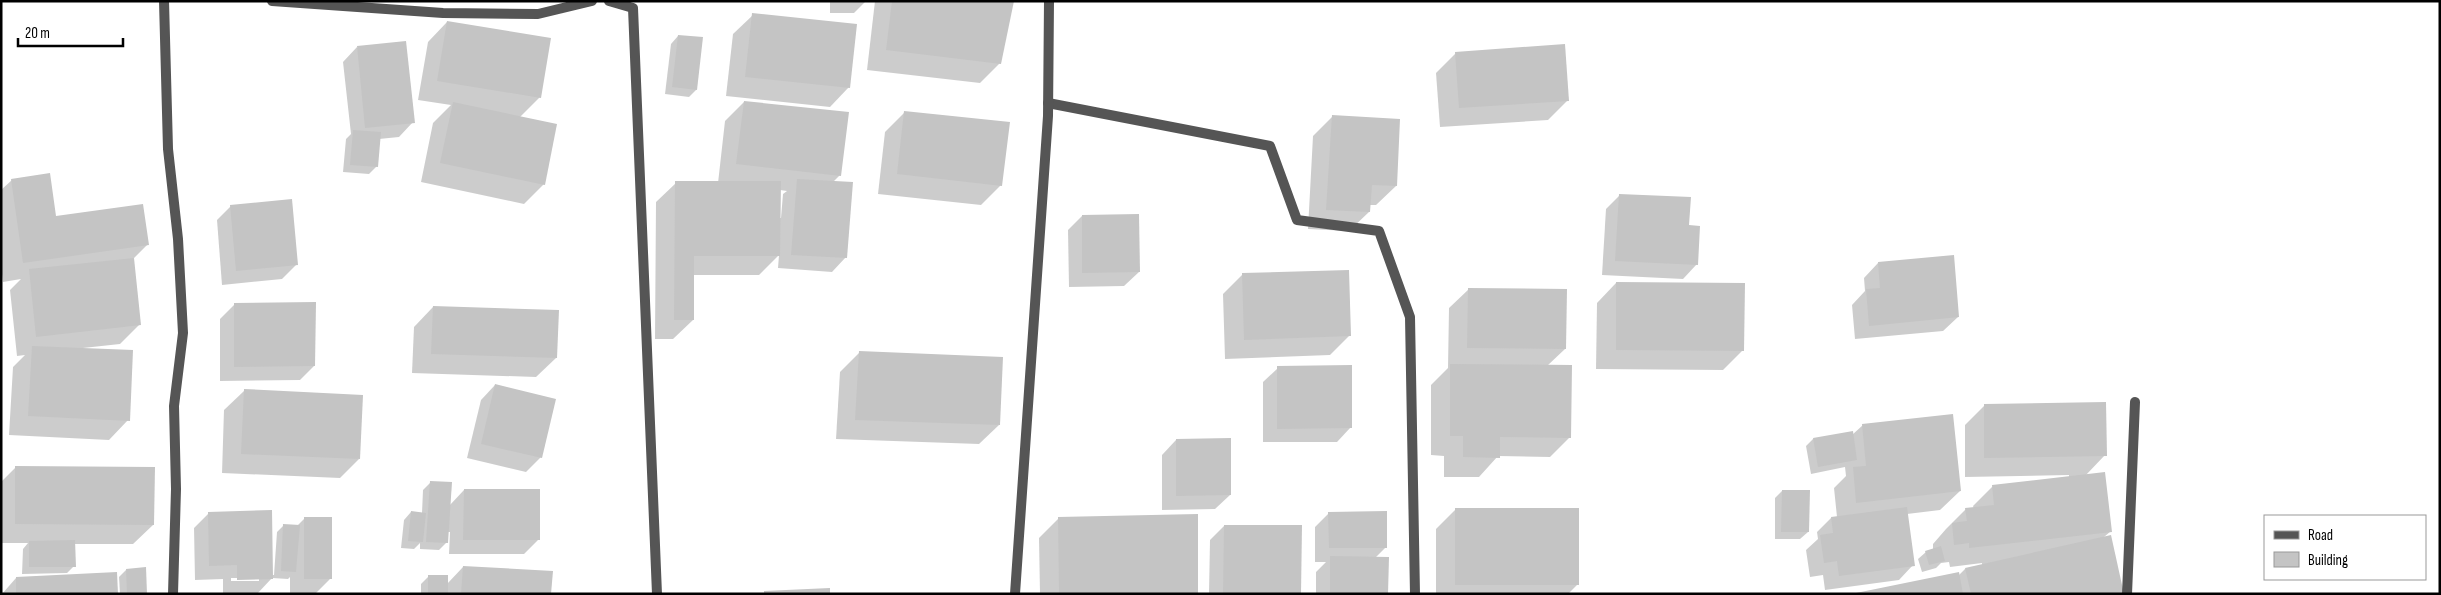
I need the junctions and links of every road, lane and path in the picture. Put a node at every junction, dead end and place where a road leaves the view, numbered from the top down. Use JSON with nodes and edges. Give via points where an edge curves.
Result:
{"nodes":[{"id":1,"x":164,"y":1,"type":"edge"},
{"id":2,"x":272,"y":1,"type":"edge"},
{"id":3,"x":592,"y":1,"type":"edge"},
{"id":4,"x":609,"y":1,"type":"edge"},
{"id":5,"x":1049,"y":1,"type":"edge"},
{"id":6,"x":1048,"y":103,"type":"junction"},
{"id":7,"x":2135,"y":402,"type":"dead end"},
{"id":8,"x":173,"y":594,"type":"edge"},
{"id":9,"x":657,"y":594,"type":"edge"},
{"id":10,"x":1015,"y":594,"type":"edge"},
{"id":11,"x":1415,"y":594,"type":"edge"},
{"id":12,"x":2127,"y":594,"type":"edge"}],
"edges":[{"from":1,"to":8,"type":"street","via":[[168,149],[178,239],[183,333],[174,406]]},
{"from":2,"to":3,"type":"street","via":[[442,14],[538,14]]},
{"from":4,"to":9,"type":"street","via":[[633,8]]},
{"from":5,"to":6,"type":"street"},
{"from":6,"to":10,"type":"street"},
{"from":6,"to":11,"type":"street","via":[[1270,146],[1297,220],[1379,231],[1410,317]]},
{"from":7,"to":12,"type":"street"}]}
